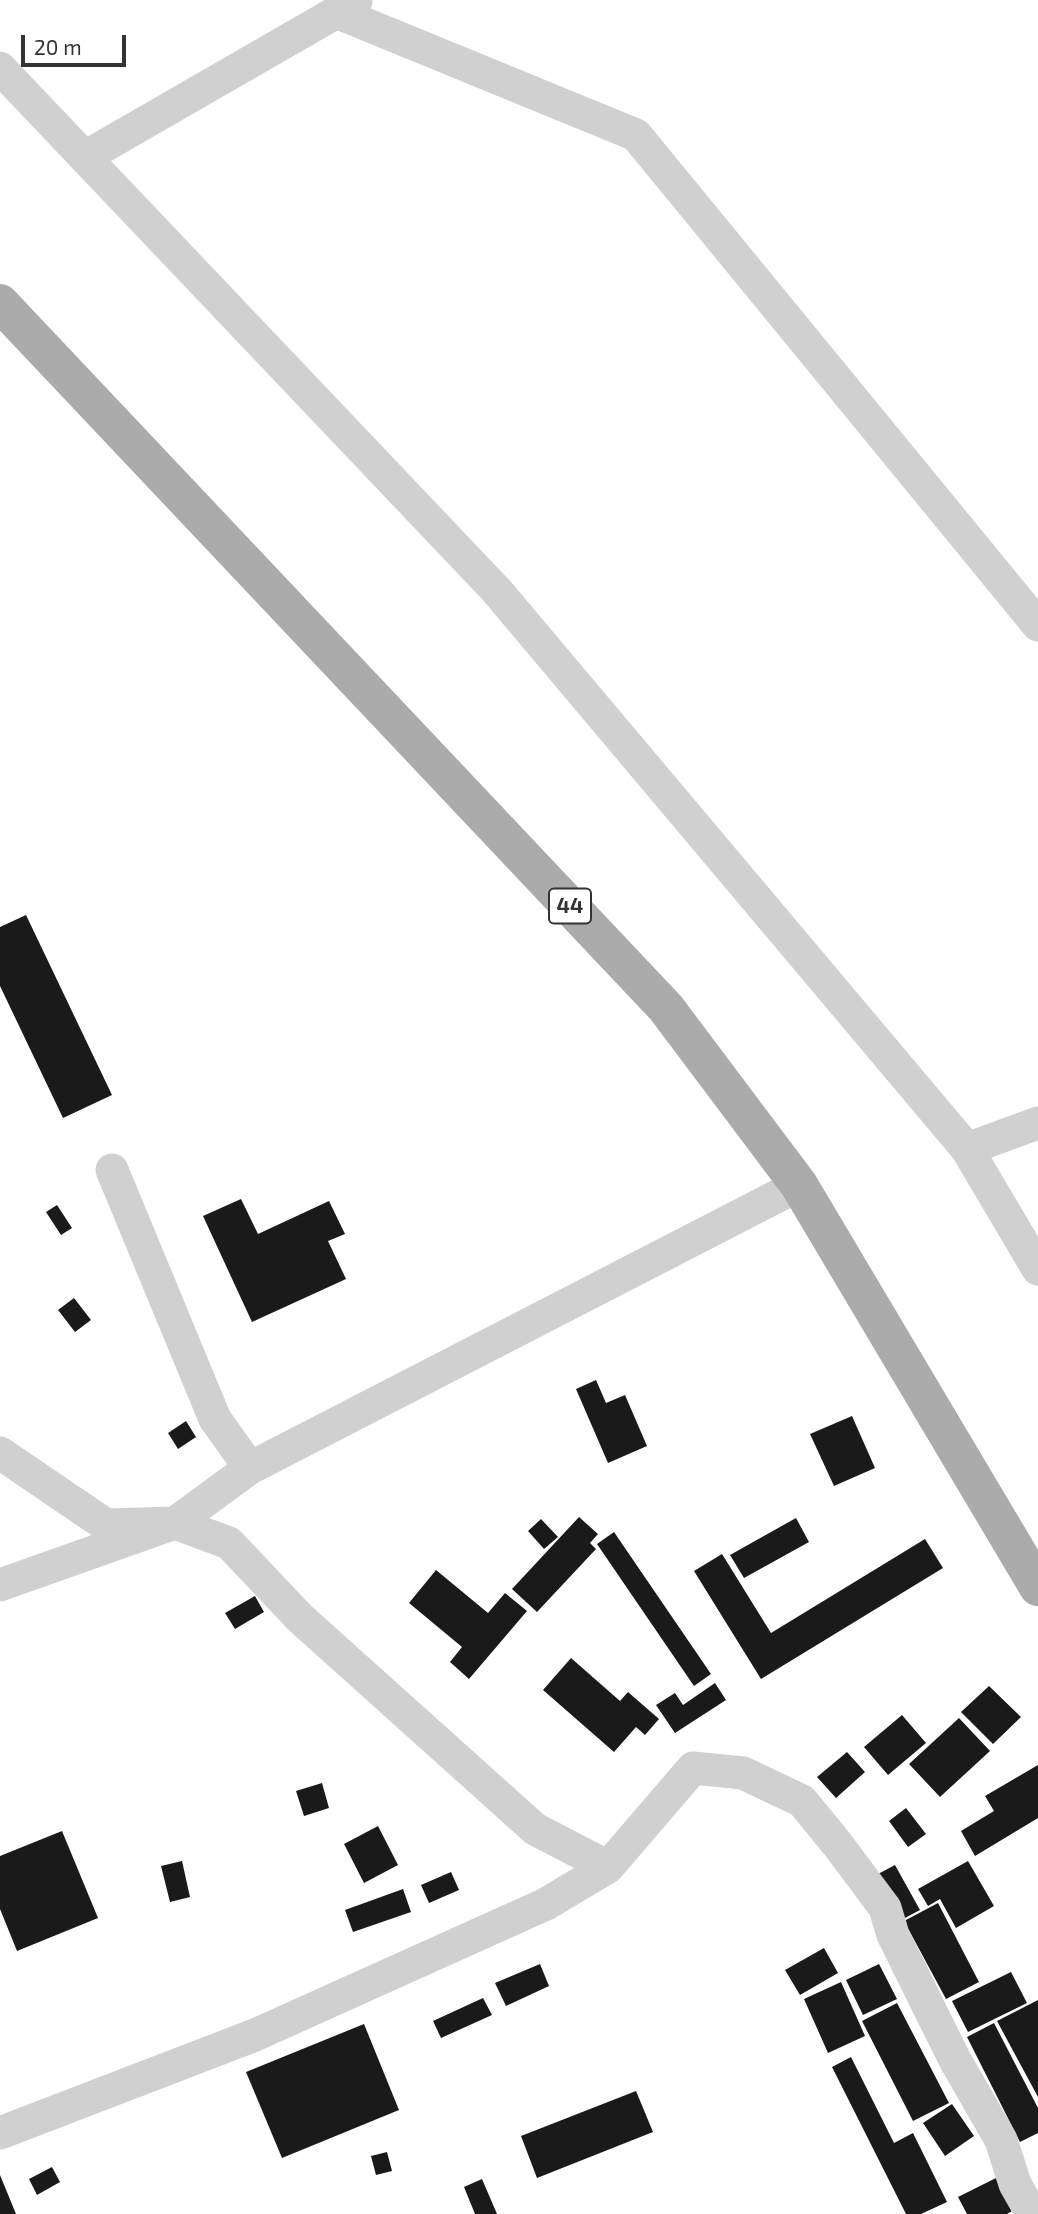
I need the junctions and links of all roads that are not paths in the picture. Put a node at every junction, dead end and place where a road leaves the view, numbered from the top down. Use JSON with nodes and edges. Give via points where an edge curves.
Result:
{"nodes":[{"id":1,"x":347,"y":6,"type":"edge"},
{"id":2,"x":0,"y":68,"type":"edge"},
{"id":3,"x":85,"y":157,"type":"junction"},
{"id":4,"x":0,"y":303,"type":"edge"},
{"id":5,"x":1038,"y":625,"type":"edge"},
{"id":6,"x":1038,"y":1123,"type":"edge"},
{"id":7,"x":967,"y":1149,"type":"junction"},
{"id":8,"x":112,"y":1170,"type":"dead end"},
{"id":9,"x":799,"y":1185,"type":"junction"},
{"id":10,"x":1038,"y":1269,"type":"edge"},
{"id":11,"x":0,"y":1453,"type":"edge"},
{"id":12,"x":250,"y":1468,"type":"junction"},
{"id":13,"x":175,"y":1523,"type":"junction"},
{"id":14,"x":0,"y":1585,"type":"edge"},
{"id":15,"x":1038,"y":1587,"type":"edge"},
{"id":16,"x":608,"y":1867,"type":"junction"},
{"id":17,"x":0,"y":2133,"type":"edge"},
{"id":18,"x":1032,"y":2214,"type":"edge"}],
"edges":[{"from":1,"to":3,"type":"street"},
{"from":1,"to":5,"type":"street","via":[[636,135]]},
{"from":2,"to":3,"type":"street"},
{"from":3,"to":7,"type":"street","via":[[498,591]]},
{"from":4,"to":9,"type":"main road","number":"44","via":[[666,1008]]},
{"from":6,"to":7,"type":"street"},
{"from":7,"to":10,"type":"street"},
{"from":8,"to":12,"type":"street","via":[[215,1419]]},
{"from":9,"to":12,"type":"street"},
{"from":9,"to":15,"type":"main road","number":"44"},
{"from":11,"to":13,"type":"street","via":[[106,1525]]},
{"from":12,"to":13,"type":"street"},
{"from":13,"to":14,"type":"street"},
{"from":13,"to":16,"type":"street","via":[[229,1543],[300,1618],[535,1829]]},
{"from":16,"to":17,"type":"street","via":[[546,1904],[255,2035]]},
{"from":16,"to":18,"type":"street","via":[[693,1768],[743,1773],[802,1801],[885,1908],[893,1935],[1001,2140],[1015,2183]]}]}
